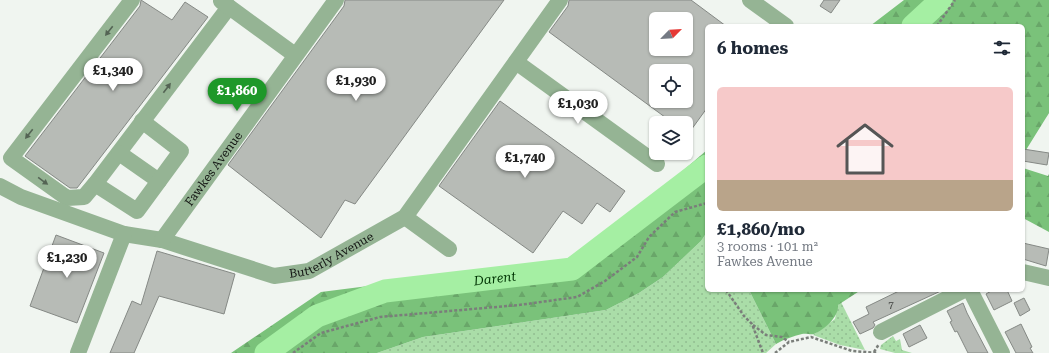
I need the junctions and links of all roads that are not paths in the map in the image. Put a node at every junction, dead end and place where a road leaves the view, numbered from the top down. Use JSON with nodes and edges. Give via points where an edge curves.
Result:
{"nodes":[{"id":1,"x":132,"y":0,"type":"edge"},
{"id":2,"x":336,"y":0,"type":"edge"},
{"id":3,"x":560,"y":0,"type":"edge"},
{"id":4,"x":750,"y":0,"type":"edge"},
{"id":5,"x":224,"y":3,"type":"edge"},
{"id":6,"x":783,"y":24,"type":"edge"},
{"id":7,"x":295,"y":55,"type":"junction"},
{"id":8,"x":516,"y":62,"type":"junction"},
{"id":9,"x":142,"y":121,"type":"junction"},
{"id":10,"x":119,"y":153,"type":"junction"},
{"id":11,"x":657,"y":164,"type":"dead end"},
{"id":12,"x":159,"y":181,"type":"junction"},
{"id":13,"x":95,"y":184,"type":"junction"},
{"id":14,"x":0,"y":186,"type":"edge"},
{"id":15,"x":405,"y":217,"type":"junction"},
{"id":16,"x":124,"y":234,"type":"junction"},
{"id":17,"x":162,"y":240,"type":"junction"},
{"id":18,"x":449,"y":249,"type":"dead end"},
{"id":19,"x":1025,"y":272,"type":"edge"},
{"id":20,"x":1049,"y":278,"type":"edge"},
{"id":21,"x":960,"y":292,"type":"edge"},
{"id":22,"x":971,"y":292,"type":"edge"},
{"id":23,"x":881,"y":332,"type":"dead end"},
{"id":24,"x":78,"y":353,"type":"edge"},
{"id":25,"x":1002,"y":353,"type":"edge"}],
"edges":[{"from":1,"to":13,"type":"street","one_way":true,"via":[[11,158],[67,198],[84,197]]},
{"from":2,"to":7,"type":"street","name":"Fawkes Avenue"},
{"from":3,"to":8,"type":"street","name":"Butterly Avenue"},
{"from":4,"to":6,"type":"street"},
{"from":5,"to":7,"type":"street"},
{"from":9,"to":5,"type":"street","one_way":true},
{"from":7,"to":17,"type":"street","name":"Fawkes Avenue"},
{"from":8,"to":11,"type":"street"},
{"from":8,"to":15,"type":"street","name":"Butterly Avenue"},
{"from":9,"to":10,"type":"street"},
{"from":9,"to":12,"type":"street","via":[[181,151]]},
{"from":10,"to":12,"type":"street"},
{"from":10,"to":13,"type":"street"},
{"from":12,"to":13,"type":"street","via":[[137,211]]},
{"from":14,"to":16,"type":"street","name":"Butterly Avenue","via":[[21,197]]},
{"from":15,"to":17,"type":"street","name":"Butterly Avenue","via":[[310,271],[274,276]]},
{"from":15,"to":18,"type":"street"},
{"from":16,"to":17,"type":"street","name":"Butterly Avenue"},
{"from":16,"to":24,"type":"street"},
{"from":19,"to":20,"type":"street"},
{"from":21,"to":23,"type":"street"},
{"from":22,"to":25,"type":"street"}]}
